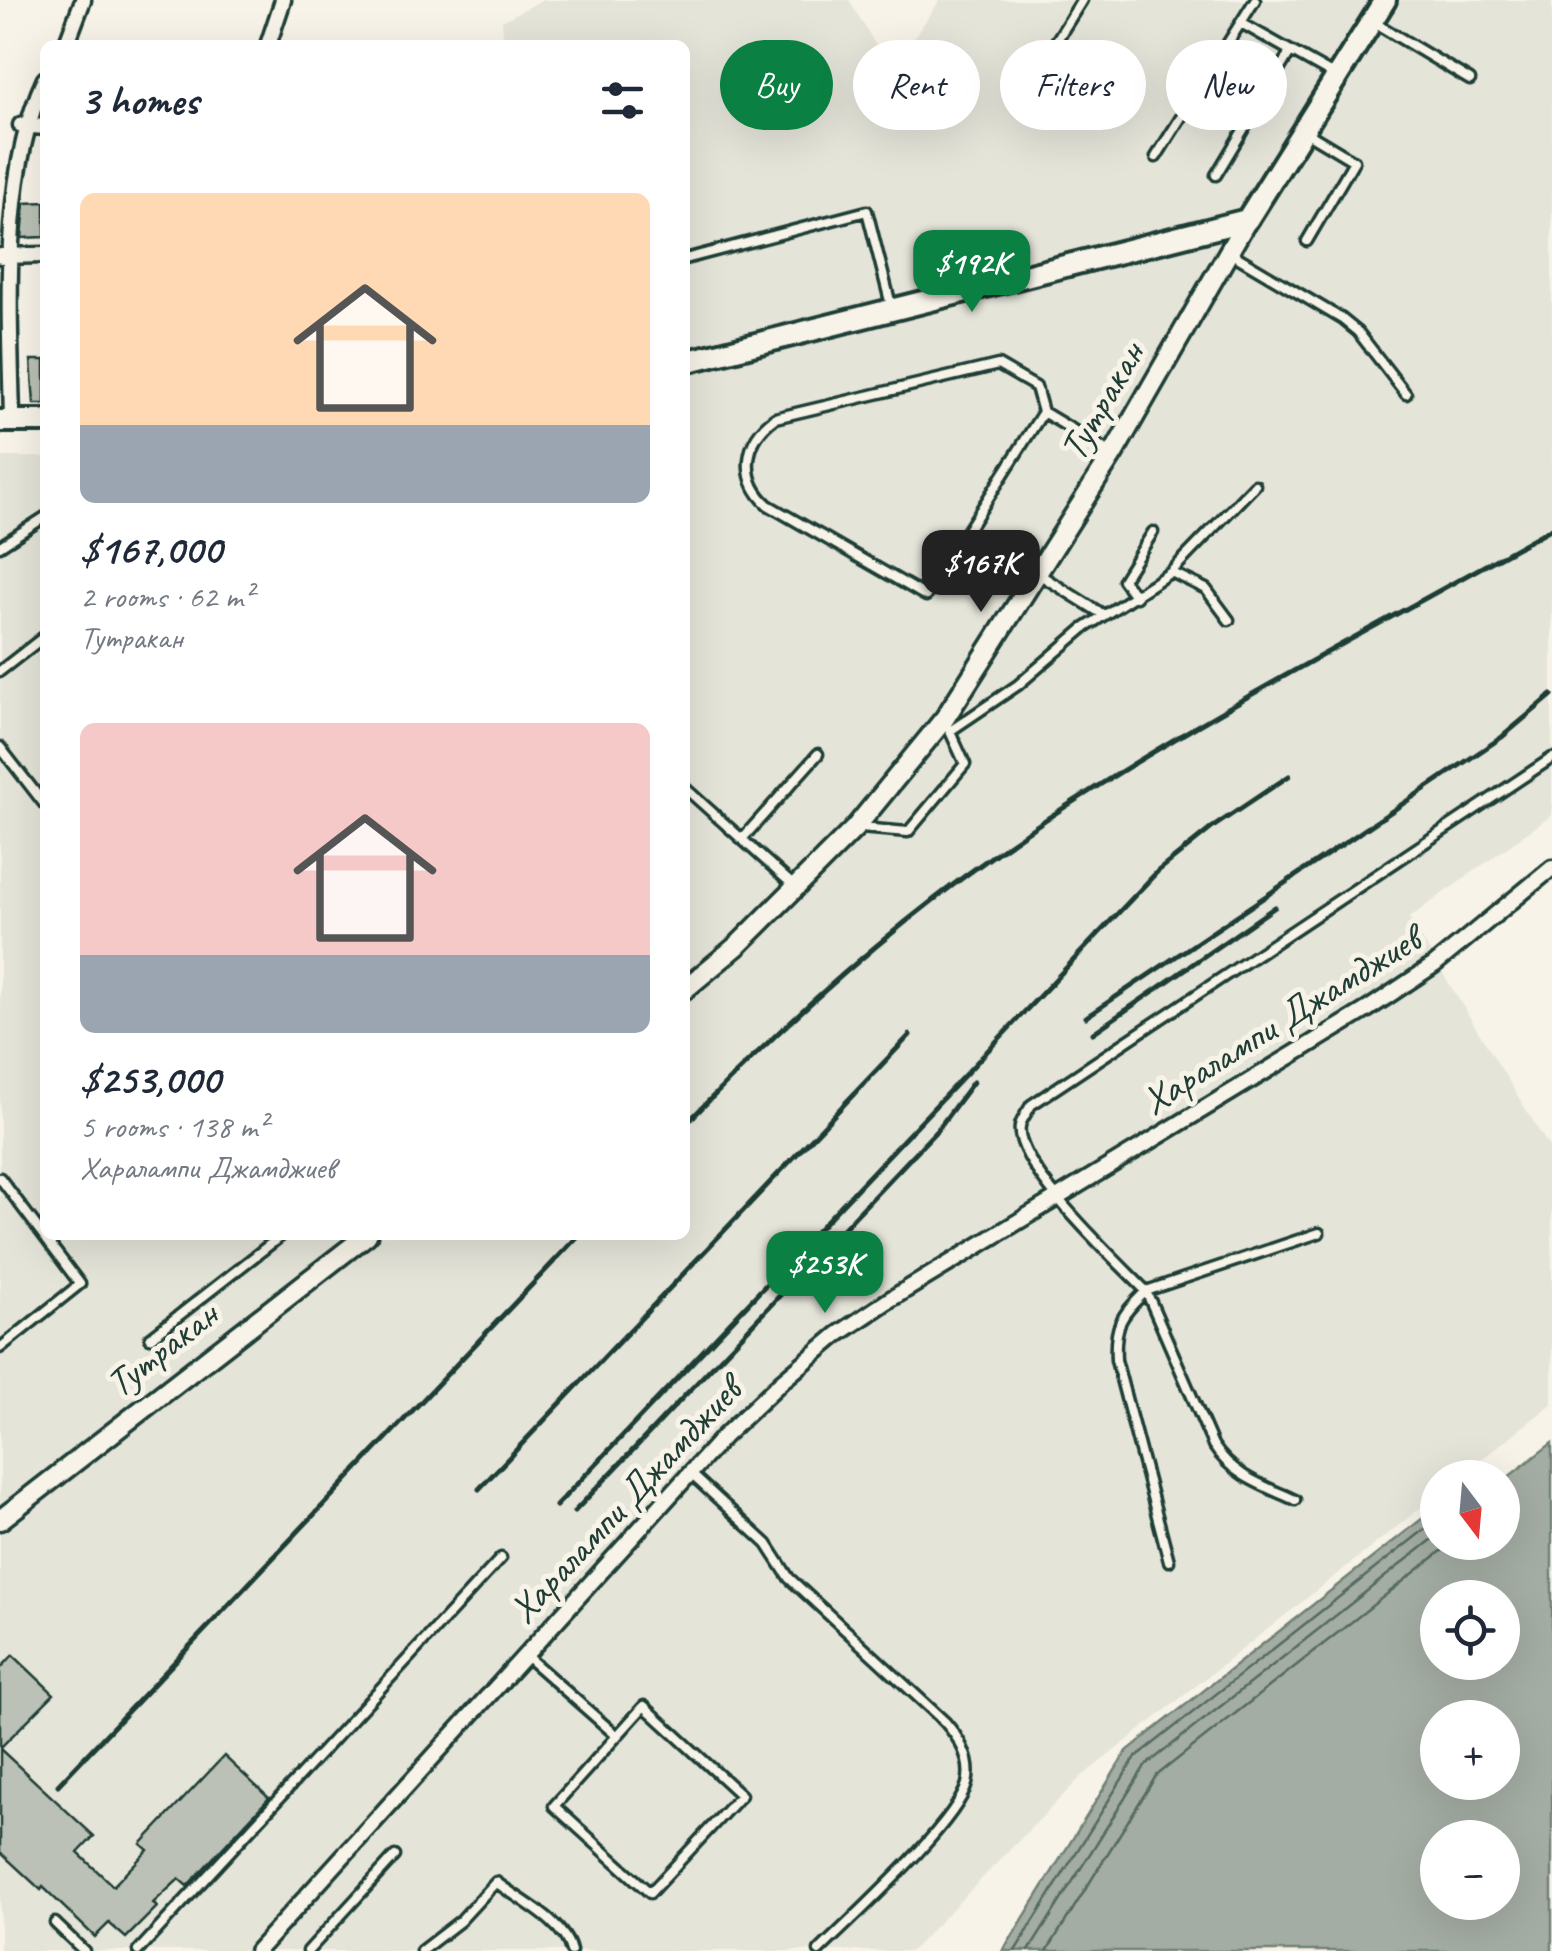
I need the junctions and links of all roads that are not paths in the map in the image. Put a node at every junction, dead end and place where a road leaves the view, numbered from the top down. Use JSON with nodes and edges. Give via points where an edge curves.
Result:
{"nodes":[{"id":1,"x":84,"y":0,"type":"edge"},
{"id":2,"x":283,"y":0,"type":"edge"},
{"id":3,"x":1082,"y":0,"type":"edge"},
{"id":4,"x":1255,"y":0,"type":"edge"},
{"id":5,"x":1379,"y":5,"type":"edge"},
{"id":6,"x":1241,"y":22,"type":"junction"},
{"id":7,"x":68,"y":40,"type":"edge"},
{"id":8,"x":270,"y":40,"type":"edge"},
{"id":9,"x":1057,"y":40,"type":"edge"},
{"id":10,"x":1290,"y":52,"type":"junction"},
{"id":11,"x":1337,"y":77,"type":"junction"},
{"id":12,"x":1470,"y":80,"type":"dead end"},
{"id":13,"x":40,"y":89,"type":"edge"},
{"id":14,"x":21,"y":126,"type":"junction"},
{"id":15,"x":40,"y":127,"type":"edge"},
{"id":16,"x":1304,"y":131,"type":"junction"},
{"id":17,"x":1156,"y":156,"type":"dead end"},
{"id":18,"x":1216,"y":175,"type":"dead end"},
{"id":19,"x":1247,"y":220,"type":"junction"},
{"id":20,"x":1307,"y":241,"type":"dead end"},
{"id":21,"x":1228,"y":252,"type":"junction"},
{"id":22,"x":40,"y":255,"type":"edge"},
{"id":23,"x":4,"y":256,"type":"edge"},
{"id":24,"x":690,"y":258,"type":"edge"},
{"id":25,"x":892,"y":309,"type":"junction"},
{"id":26,"x":690,"y":361,"type":"edge"},
{"id":27,"x":1406,"y":394,"type":"dead end"},
{"id":28,"x":1043,"y":412,"type":"junction"},
{"id":29,"x":6,"y":421,"type":"edge"},
{"id":30,"x":40,"y":421,"type":"edge"},
{"id":31,"x":1113,"y":454,"type":"junction"},
{"id":32,"x":1255,"y":485,"type":"dead end"},
{"id":33,"x":40,"y":520,"type":"edge"},
{"id":34,"x":1153,"y":532,"type":"dead end"},
{"id":35,"x":0,"y":546,"type":"edge"},
{"id":36,"x":1170,"y":572,"type":"junction"},
{"id":37,"x":1038,"y":574,"type":"junction"},
{"id":38,"x":1136,"y":596,"type":"junction"},
{"id":39,"x":1104,"y":615,"type":"junction"},
{"id":40,"x":1228,"y":620,"type":"dead end"},
{"id":41,"x":40,"y":640,"type":"edge"},
{"id":42,"x":0,"y":670,"type":"edge"},
{"id":43,"x":947,"y":724,"type":"junction"},
{"id":44,"x":0,"y":748,"type":"edge"},
{"id":45,"x":818,"y":754,"type":"dead end"},
{"id":46,"x":1552,"y":758,"type":"edge"},
{"id":47,"x":690,"y":792,"type":"edge"},
{"id":48,"x":40,"y":796,"type":"edge"},
{"id":49,"x":855,"y":828,"type":"junction"},
{"id":50,"x":742,"y":839,"type":"junction"},
{"id":51,"x":1552,"y":868,"type":"edge"},
{"id":52,"x":795,"y":887,"type":"junction"},
{"id":53,"x":690,"y":986,"type":"edge"},
{"id":54,"x":0,"y":1178,"type":"edge"},
{"id":55,"x":1057,"y":1198,"type":"junction"},
{"id":56,"x":40,"y":1231,"type":"edge"},
{"id":57,"x":1319,"y":1233,"type":"dead end"},
{"id":58,"x":47,"y":1240,"type":"edge"},
{"id":59,"x":276,"y":1240,"type":"edge"},
{"id":60,"x":361,"y":1240,"type":"edge"},
{"id":61,"x":1146,"y":1291,"type":"junction"},
{"id":62,"x":150,"y":1338,"type":"dead end"},
{"id":63,"x":0,"y":1348,"type":"edge"},
{"id":64,"x":690,"y":1473,"type":"junction"},
{"id":65,"x":1295,"y":1500,"type":"dead end"},
{"id":66,"x":0,"y":1520,"type":"edge"},
{"id":67,"x":502,"y":1558,"type":"dead end"},
{"id":68,"x":1170,"y":1561,"type":"dead end"},
{"id":69,"x":525,"y":1655,"type":"junction"},
{"id":70,"x":616,"y":1736,"type":"junction"},
{"id":71,"x":395,"y":1856,"type":"dead end"},
{"id":72,"x":55,"y":1923,"type":"dead end"},
{"id":73,"x":84,"y":1951,"type":"edge"},
{"id":74,"x":138,"y":1951,"type":"edge"},
{"id":75,"x":257,"y":1951,"type":"edge"},
{"id":76,"x":308,"y":1951,"type":"edge"},
{"id":77,"x":421,"y":1951,"type":"edge"},
{"id":78,"x":571,"y":1951,"type":"edge"},
{"id":79,"x":819,"y":1951,"type":"edge"}],
"edges":[{"from":1,"to":7,"type":"street"},
{"from":2,"to":8,"type":"street"},
{"from":3,"to":9,"type":"lane"},
{"from":4,"to":6,"type":"lane"},
{"from":5,"to":11,"type":"main road","name":"Тутракан"},
{"from":5,"to":12,"type":"lane"},
{"from":6,"to":10,"type":"lane"},
{"from":6,"to":17,"type":"lane"},
{"from":10,"to":11,"type":"lane"},
{"from":10,"to":18,"type":"lane"},
{"from":11,"to":16,"type":"main road","name":"Тутракан"},
{"from":13,"to":14,"type":"street"},
{"from":14,"to":15,"type":"street"},
{"from":14,"to":23,"type":"street"},
{"from":16,"to":19,"type":"main road","name":"Тутракан"},
{"from":16,"to":20,"type":"lane","via":[[1354,161]]},
{"from":19,"to":21,"type":"street","name":"Тутракан"},
{"from":19,"to":25,"type":"main road"},
{"from":21,"to":27,"type":"lane","via":[[1342,319]]},
{"from":21,"to":31,"type":"street","name":"Тутракан"},
{"from":22,"to":23,"type":"street"},
{"from":23,"to":29,"type":"street"},
{"from":24,"to":25,"type":"lane","via":[[867,211]]},
{"from":25,"to":26,"type":"main road"},
{"from":28,"to":28,"type":"lane","via":[[926,596],[768,506],[750,478],[754,440],[775,418],[998,365],[1036,387]]},
{"from":28,"to":31,"type":"lane"},
{"from":29,"to":30,"type":"main road"},
{"from":31,"to":37,"type":"street","name":"Тутракан"},
{"from":32,"to":36,"type":"lane"},
{"from":33,"to":35,"type":"lane"},
{"from":34,"to":38,"type":"lane","via":[[1124,580]]},
{"from":36,"to":38,"type":"lane"},
{"from":36,"to":40,"type":"lane","via":[[1206,588]]},
{"from":37,"to":39,"type":"lane"},
{"from":37,"to":43,"type":"street","name":"Тутракан"},
{"from":38,"to":39,"type":"lane"},
{"from":39,"to":43,"type":"lane","via":[[995,702]]},
{"from":41,"to":42,"type":"lane"},
{"from":43,"to":49,"type":"street","name":"Тутракан"},
{"from":43,"to":49,"type":"lane","via":[[966,764],[908,832]]},
{"from":44,"to":48,"type":"lane"},
{"from":45,"to":50,"type":"lane"},
{"from":46,"to":55,"type":"lane","via":[[1031,1106],[1020,1126],[1022,1148]]},
{"from":47,"to":50,"type":"lane"},
{"from":49,"to":52,"type":"street","name":"Тутракан"},
{"from":50,"to":52,"type":"lane"},
{"from":51,"to":55,"type":"street","name":"Харалампи Джамджиев","via":[[1368,1009]]},
{"from":52,"to":53,"type":"street","name":"Тутракан"},
{"from":54,"to":56,"type":"lane"},
{"from":55,"to":61,"type":"lane"},
{"from":55,"to":64,"type":"street","name":"Харалампи Джамджиев","via":[[837,1335]]},
{"from":57,"to":61,"type":"lane"},
{"from":58,"to":63,"type":"lane","via":[[80,1284]]},
{"from":59,"to":62,"type":"lane"},
{"from":60,"to":66,"type":"street","name":"Тутракан"},
{"from":61,"to":65,"type":"lane","via":[[1224,1462]]},
{"from":61,"to":68,"type":"lane","via":[[1121,1316],[1116,1360]]},
{"from":64,"to":69,"type":"street","name":"Харалампи Джамджиев"},
{"from":64,"to":79,"type":"lane","via":[[767,1544],[789,1578],[945,1722],[966,1758],[968,1780],[949,1818]]},
{"from":67,"to":74,"type":"lane"},
{"from":69,"to":70,"type":"lane"},
{"from":69,"to":75,"type":"street","name":"Харалампи Джамджиев"},
{"from":70,"to":70,"type":"lane","via":[[644,1706],[741,1795],[650,1894],[554,1806]]},
{"from":71,"to":76,"type":"lane"},
{"from":72,"to":73,"type":"lane"},
{"from":77,"to":78,"type":"lane","via":[[496,1882],[559,1929]]}]}
